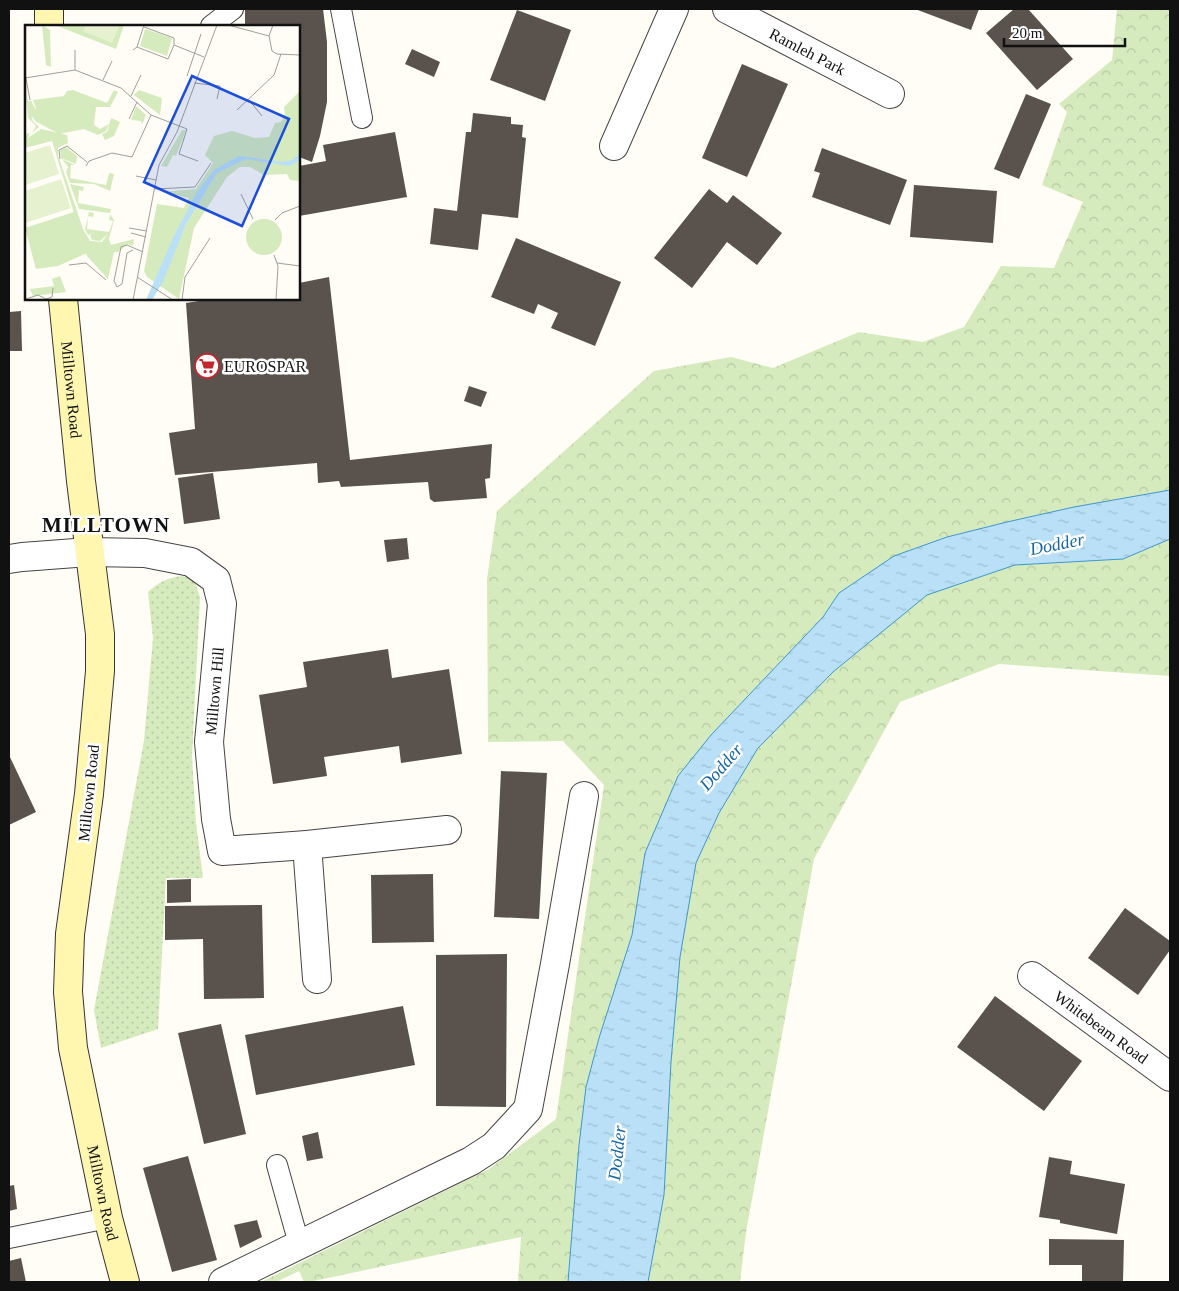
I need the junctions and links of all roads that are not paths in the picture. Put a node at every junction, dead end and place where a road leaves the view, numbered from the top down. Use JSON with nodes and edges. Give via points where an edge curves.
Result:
{"nodes":[{"id":1,"x":49,"y":9,"type":"edge"},
{"id":2,"x":233,"y":9,"type":"edge"},
{"id":3,"x":341,"y":9,"type":"edge"},
{"id":4,"x":674,"y":9,"type":"edge"},
{"id":5,"x":727,"y":9,"type":"edge"},
{"id":6,"x":50,"y":25,"type":"edge"},
{"id":7,"x":212,"y":25,"type":"edge"},
{"id":8,"x":890,"y":94,"type":"dead end"},
{"id":9,"x":362,"y":118,"type":"dead end"},
{"id":10,"x":614,"y":146,"type":"dead end"},
{"id":11,"x":62,"y":300,"type":"edge"},
{"id":12,"x":89,"y":552,"type":"junction"},
{"id":13,"x":9,"y":559,"type":"edge"},
{"id":14,"x":584,"y":796,"type":"dead end"},
{"id":15,"x":447,"y":830,"type":"dead end"},
{"id":16,"x":307,"y":845,"type":"junction"},
{"id":17,"x":1032,"y":976,"type":"dead end"},
{"id":18,"x":317,"y":979,"type":"dead end"},
{"id":19,"x":1170,"y":1077,"type":"edge"},
{"id":20,"x":277,"y":1165,"type":"dead end"},
{"id":21,"x":108,"y":1218,"type":"junction"},
{"id":22,"x":9,"y":1238,"type":"edge"},
{"id":23,"x":299,"y":1244,"type":"junction"},
{"id":24,"x":125,"y":1282,"type":"edge"},
{"id":25,"x":223,"y":1282,"type":"edge"}],
"edges":[{"from":1,"to":6,"type":"main road"},
{"from":2,"to":7,"type":"lane"},
{"from":3,"to":9,"type":"lane"},
{"from":4,"to":10,"type":"street"},
{"from":5,"to":8,"type":"street","name":"Ramleh Park"},
{"from":11,"to":12,"type":"main road","name":"Milltown Road"},
{"from":12,"to":13,"type":"street"},
{"from":12,"to":16,"type":"street","name":"Milltown Hill","via":[[145,553],[191,562],[216,580],[222,604],[209,742],[222,851]]},
{"from":12,"to":21,"type":"main road","name":"Milltown Road","via":[[100,634],[100,671],[89,794],[70,934],[68,992],[73,1048]]},
{"from":14,"to":23,"type":"street","via":[[528,1109],[494,1146],[471,1161]]},
{"from":15,"to":16,"type":"street","name":"Milltown Hill"},
{"from":16,"to":18,"type":"street"},
{"from":17,"to":19,"type":"street","name":"Whitebeam Road"},
{"from":20,"to":23,"type":"lane"},
{"from":21,"to":22,"type":"lane"},
{"from":21,"to":24,"type":"main road","name":"Milltown Road"},
{"from":23,"to":25,"type":"street"}]}
